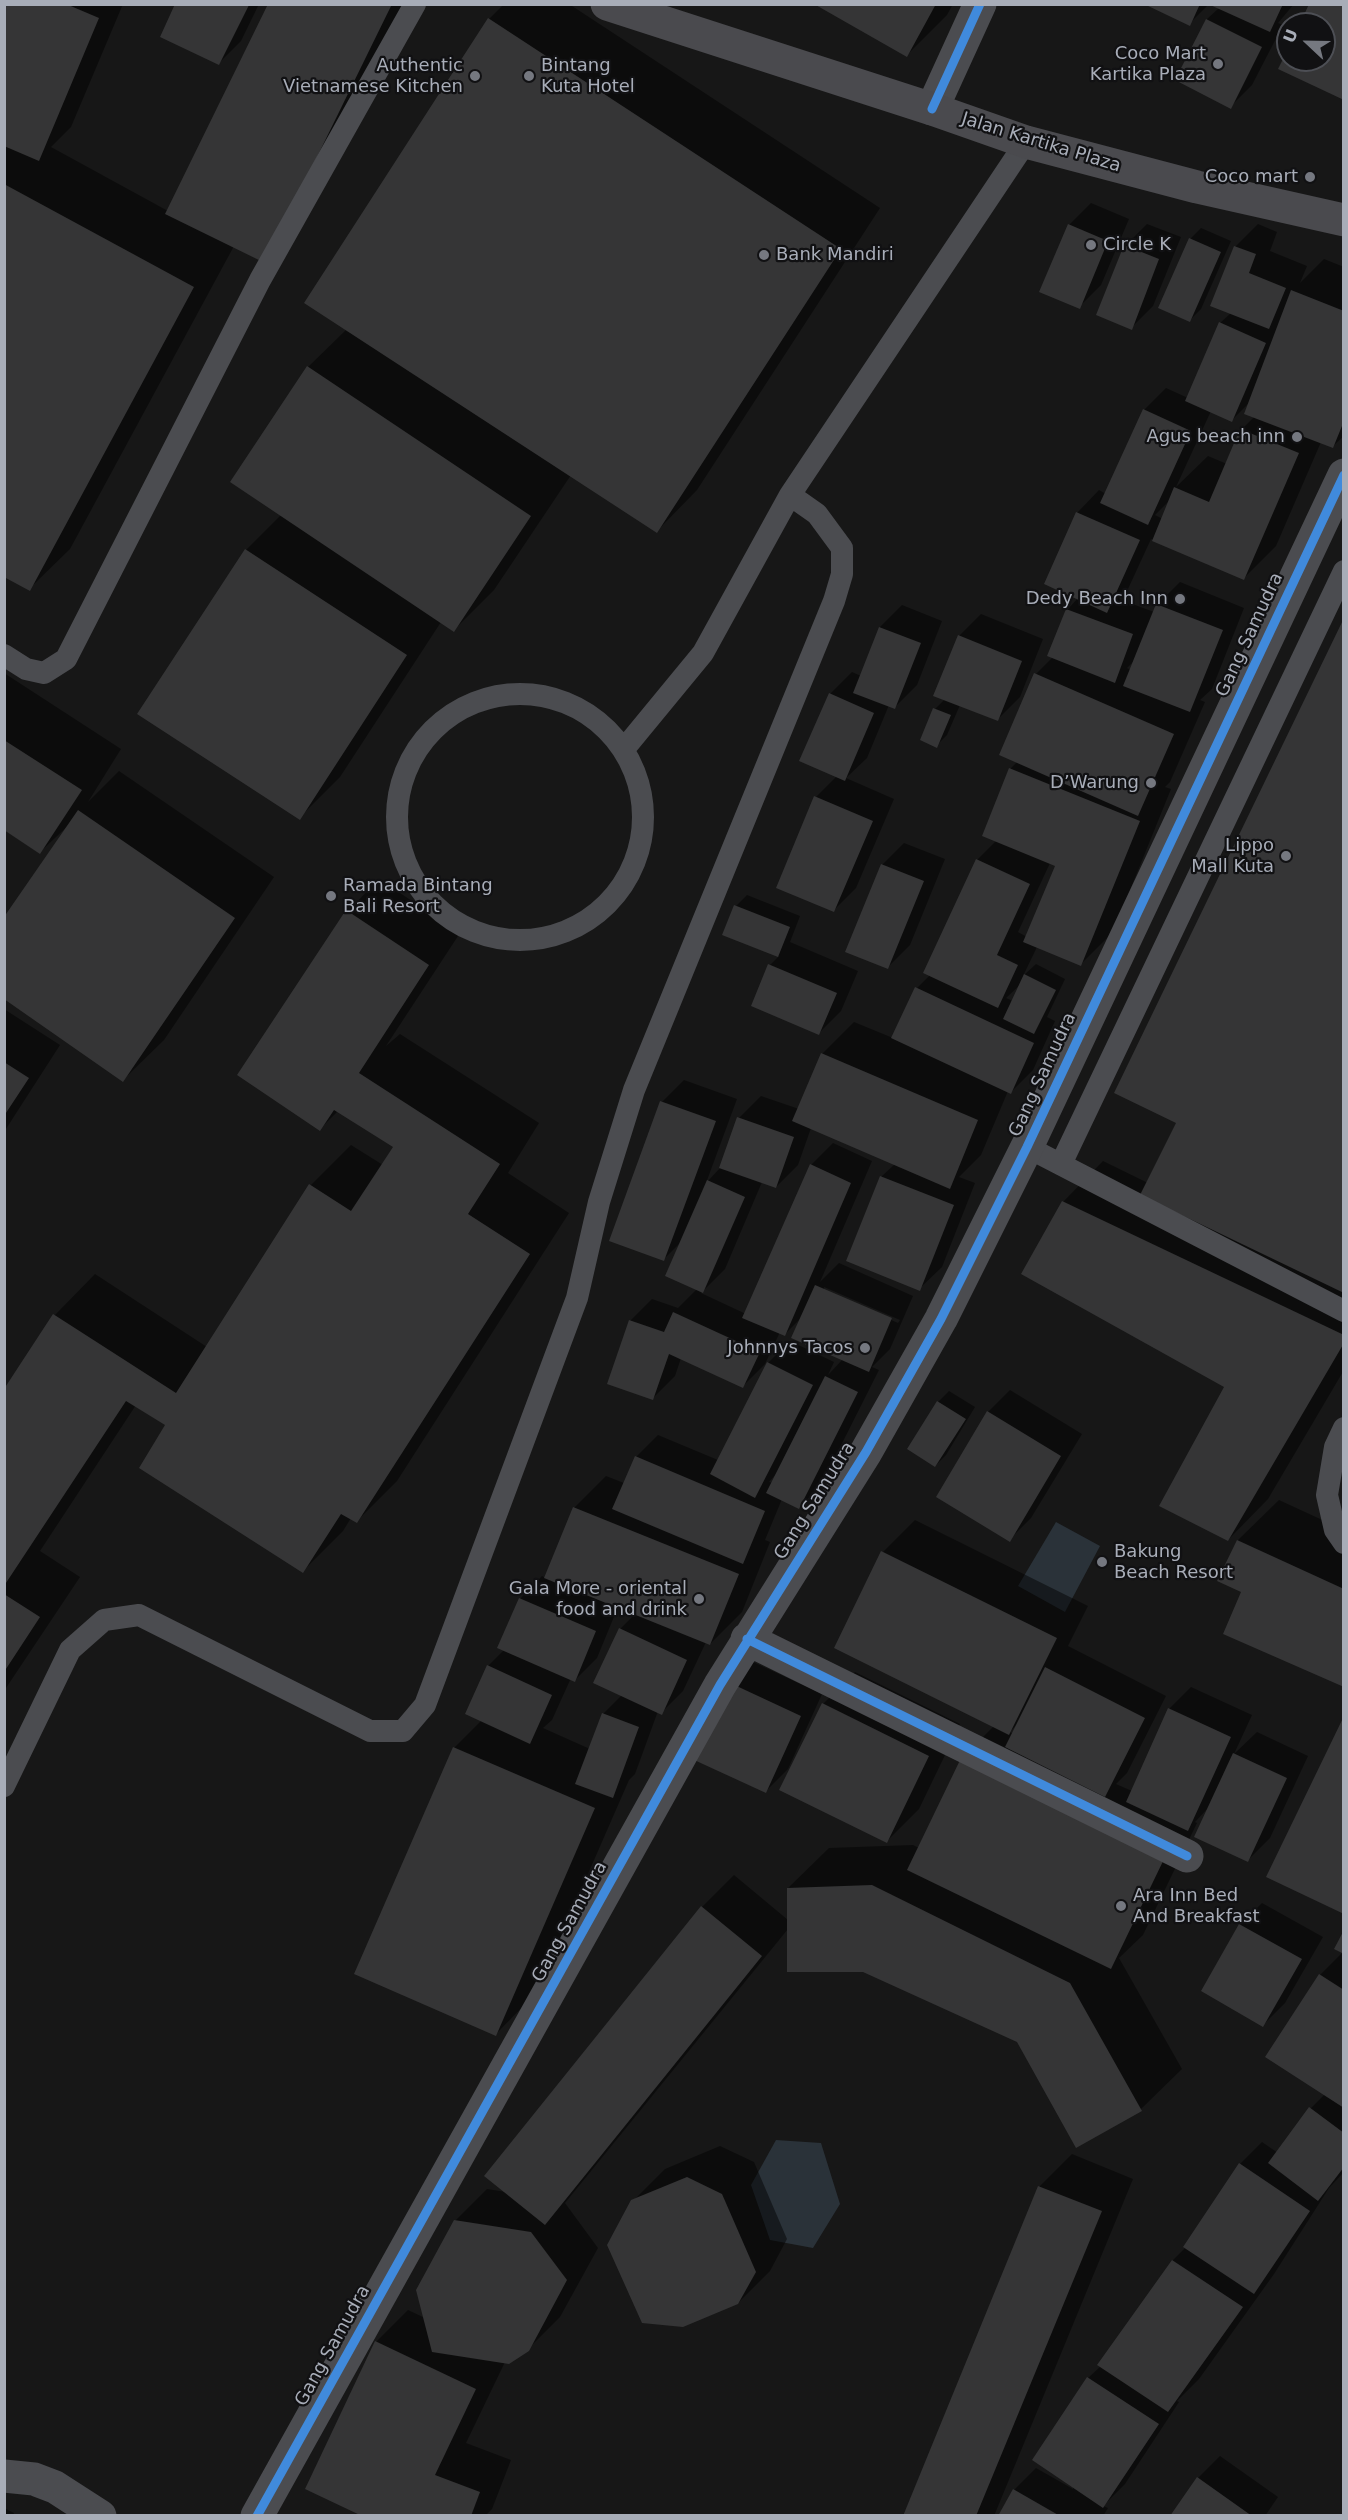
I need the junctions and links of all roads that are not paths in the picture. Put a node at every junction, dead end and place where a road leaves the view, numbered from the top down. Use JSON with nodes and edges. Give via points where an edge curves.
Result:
{"nodes":[{"id":1,"x":415,"y":4,"type":"edge"},
{"id":2,"x":980,"y":4,"type":"edge"},
{"id":3,"x":624,"y":8,"type":"edge"},
{"id":4,"x":932,"y":109,"type":"junction"},
{"id":5,"x":1026,"y":142,"type":"junction"},
{"id":6,"x":1344,"y":220,"type":"edge"},
{"id":7,"x":1344,"y":475,"type":"edge"},
{"id":8,"x":790,"y":495,"type":"junction"},
{"id":9,"x":1344,"y":571,"type":"edge"},
{"id":10,"x":4,"y":655,"type":"edge"},
{"id":11,"x":624,"y":749,"type":"junction"},
{"id":12,"x":1027,"y":1148,"type":"junction"},
{"id":13,"x":1061,"y":1164,"type":"junction"},
{"id":14,"x":1344,"y":1311,"type":"edge"},
{"id":15,"x":1344,"y":1428,"type":"edge"},
{"id":16,"x":1344,"y":1543,"type":"edge"},
{"id":17,"x":747,"y":1640,"type":"junction"},
{"id":18,"x":4,"y":1786,"type":"edge"},
{"id":19,"x":1187,"y":1856,"type":"dead end"},
{"id":20,"x":4,"y":2476,"type":"edge"},
{"id":21,"x":100,"y":2516,"type":"edge"},
{"id":22,"x":258,"y":2516,"type":"edge"}],
"edges":[{"from":1,"to":10,"type":"lane","via":[[260,280],[66,659],[44,673],[26,669]]},
{"from":2,"to":4,"type":"street"},
{"from":3,"to":4,"type":"main road","name":"Jalan Kartika Plaza"},
{"from":4,"to":5,"type":"main road","name":"Jalan Kartika Plaza"},
{"from":5,"to":6,"type":"main road","name":"Jalan Kartika Plaza"},
{"from":5,"to":8,"type":"lane"},
{"from":7,"to":12,"type":"street","name":"Gang Samudra"},
{"from":8,"to":11,"type":"lane","via":[[703,653]]},
{"from":8,"to":18,"type":"lane","via":[[817,514],[842,548],[842,574],[834,601],[634,1090],[599,1202],[577,1298],[425,1705],[403,1731],[370,1731],[139,1615],[104,1620],[70,1650]]},
{"from":9,"to":13,"type":"lane"},
{"from":11,"to":11,"type":"lane","via":[[638,778],[644,811],[641,844],[629,874],[610,902],[585,923],[555,936],[523,941],[490,938],[460,925],[434,906],[414,880],[397,828],[401,785],[420,746],[450,716],[479,700],[511,694],[544,696],[575,705],[602,724]]},
{"from":12,"to":13,"type":"lane"},
{"from":12,"to":17,"type":"street","name":"Gang Samudra","via":[[941,1319],[866,1452]]},
{"from":13,"to":14,"type":"lane"},
{"from":15,"to":16,"type":"lane","via":[[1335,1447],[1327,1495],[1335,1530]]},
{"from":17,"to":19,"type":"street"},
{"from":17,"to":22,"type":"street","name":"Gang Samudra"},
{"from":20,"to":21,"type":"street","via":[[34,2479],[55,2487]]}]}
